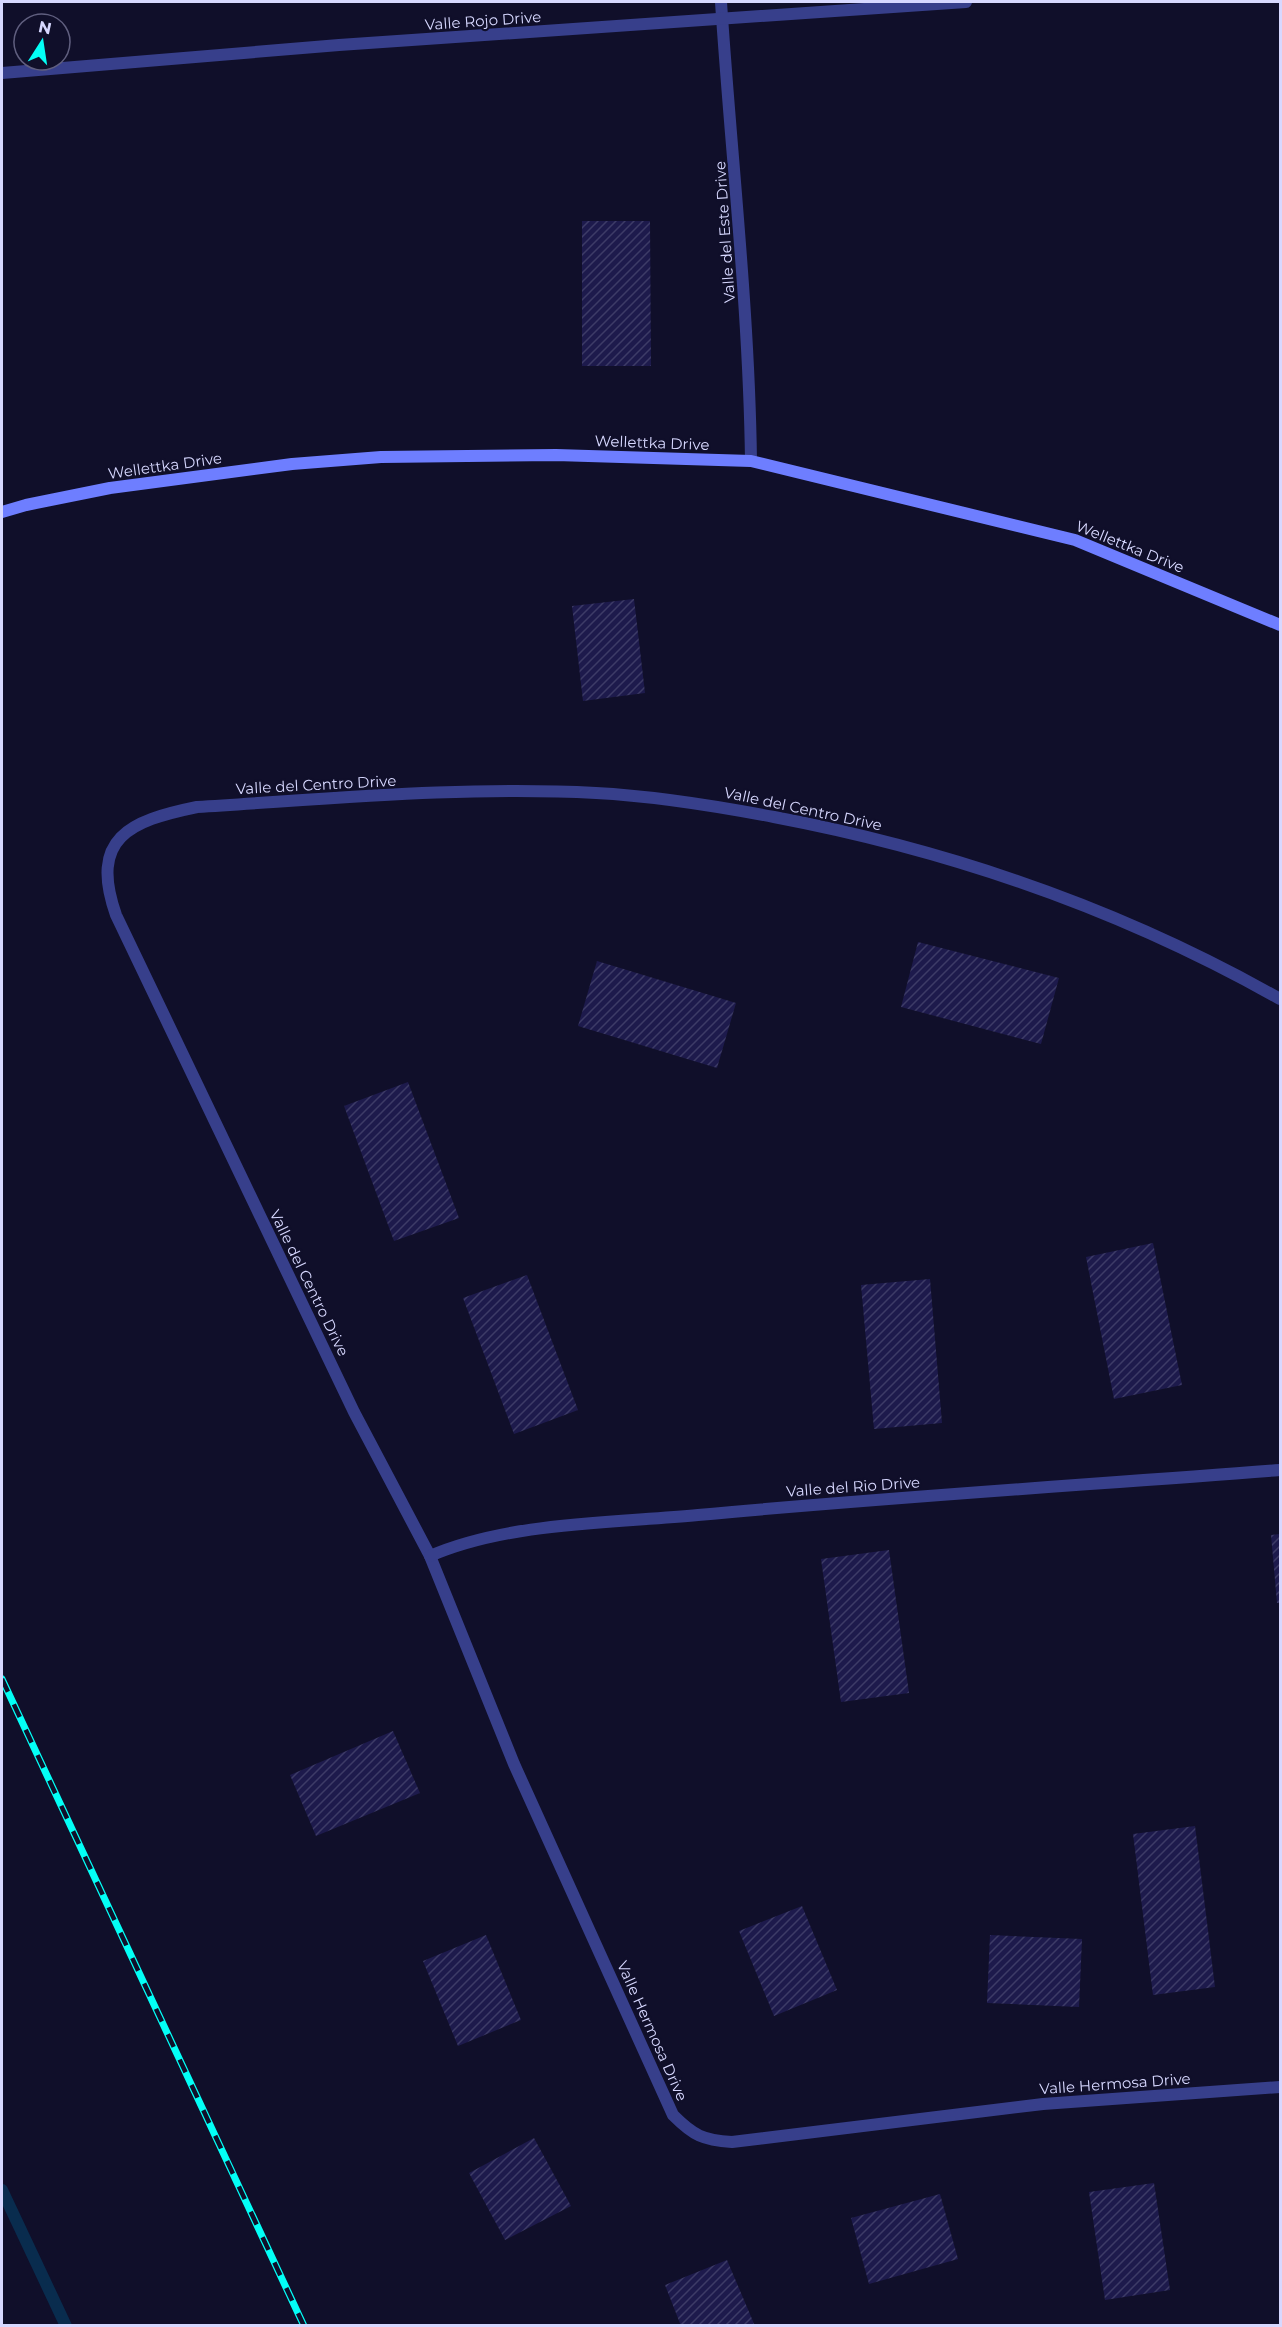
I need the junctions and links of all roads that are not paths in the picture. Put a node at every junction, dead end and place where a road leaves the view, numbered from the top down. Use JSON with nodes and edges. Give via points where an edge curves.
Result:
{"nodes":[{"id":1,"x":721,"y":2,"type":"edge"},
{"id":2,"x":966,"y":2,"type":"edge"},
{"id":3,"x":722,"y":18,"type":"junction"},
{"id":4,"x":2,"y":73,"type":"edge"},
{"id":5,"x":751,"y":461,"type":"junction"},
{"id":6,"x":2,"y":512,"type":"edge"},
{"id":7,"x":1281,"y":625,"type":"edge"},
{"id":8,"x":1281,"y":999,"type":"edge"},
{"id":9,"x":1281,"y":1470,"type":"edge"},
{"id":10,"x":430,"y":1556,"type":"junction"},
{"id":11,"x":1281,"y":2087,"type":"edge"}],
"edges":[{"from":1,"to":3,"type":"street","name":"Valle del Este Drive"},
{"from":2,"to":3,"type":"street","name":"Valle Rojo Drive"},
{"from":3,"to":4,"type":"street","name":"Valle Rojo Drive"},
{"from":3,"to":5,"type":"street","name":"Valle del Este Drive","via":[[739,207]]},
{"from":5,"to":6,"type":"street","name":"Wellettka Drive","via":[[556,455],[381,457],[292,464],[110,488]]},
{"from":5,"to":7,"type":"street","name":"Wellettka Drive","via":[[1075,540]]},
{"from":8,"to":10,"type":"street","name":"Valle del Centro Drive","via":[[1120,920],[1028,884],[934,853],[823,826],[714,806],[598,793],[492,790],[197,807],[154,816],[128,832],[110,851],[105,870],[116,915],[354,1413]]},
{"from":9,"to":10,"type":"street","name":"Valle del Rio Drive","via":[[519,1531],[450,1547]]},
{"from":10,"to":11,"type":"street","name":"Valle Hermosa Drive","via":[[533,1806],[673,2115],[691,2134],[732,2142],[1044,2104]]}]}
